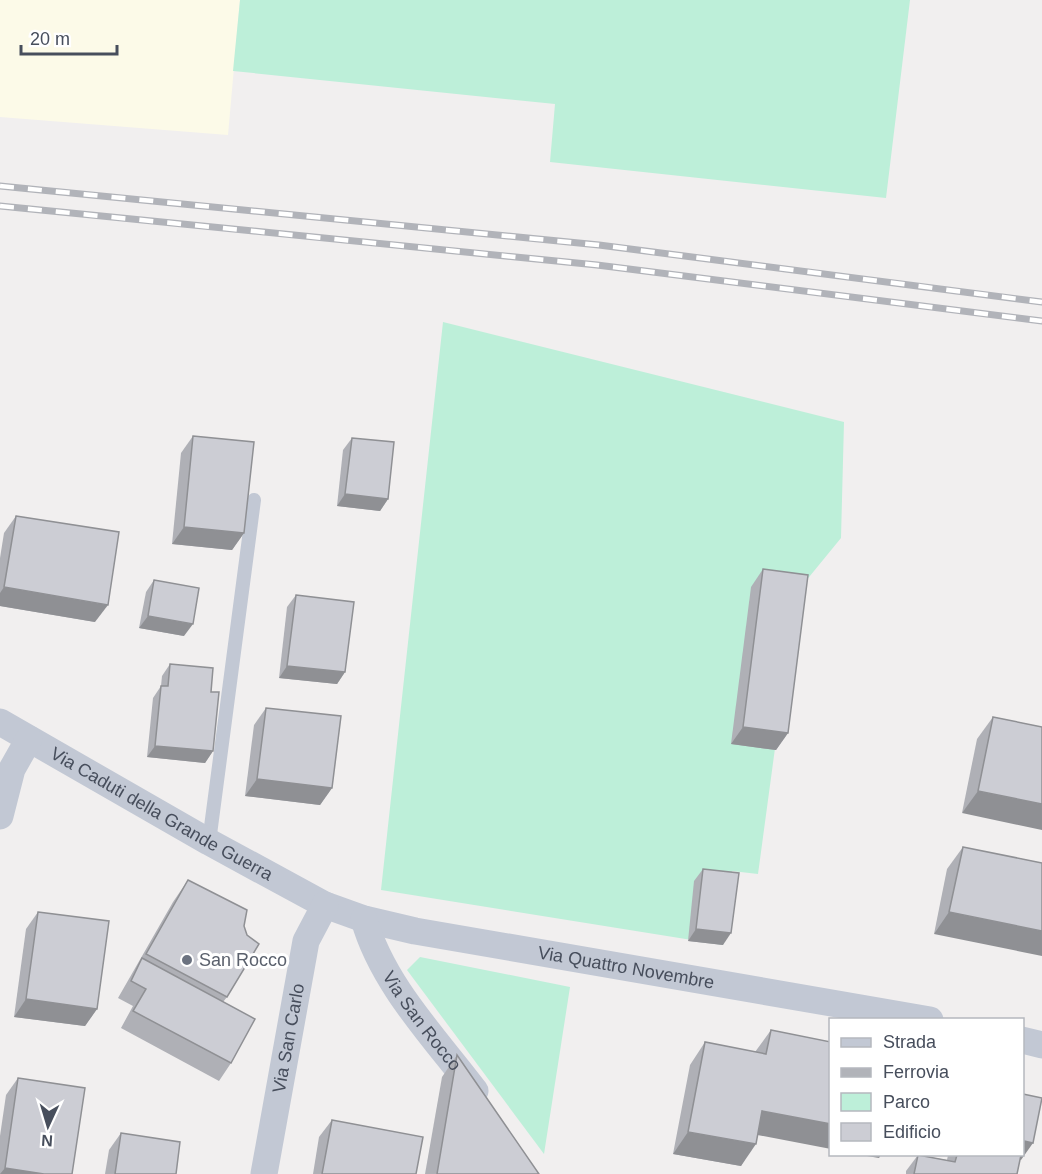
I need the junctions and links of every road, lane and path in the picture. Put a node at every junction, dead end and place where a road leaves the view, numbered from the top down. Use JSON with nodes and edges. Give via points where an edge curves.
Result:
{"nodes":[{"id":1,"x":254,"y":500,"type":"dead end"},
{"id":2,"x":0,"y":722,"type":"edge"},
{"id":3,"x":29,"y":739,"type":"junction"},
{"id":4,"x":0,"y":816,"type":"edge"},
{"id":5,"x":208,"y":842,"type":"junction"},
{"id":6,"x":325,"y":906,"type":"junction"},
{"id":7,"x":364,"y":920,"type":"junction"},
{"id":8,"x":918,"y":1018,"type":"edge"},
{"id":9,"x":1024,"y":1040,"type":"edge"},
{"id":10,"x":1042,"y":1045,"type":"edge"},
{"id":11,"x":488,"y":1109,"type":"edge"},
{"id":12,"x":264,"y":1174,"type":"edge"}],
"edges":[{"from":1,"to":5,"type":"lane"},
{"from":2,"to":3,"type":"street","name":"Via Caduti della Grande Guerra"},
{"from":3,"to":4,"type":"street","via":[[12,769]]},
{"from":3,"to":5,"type":"street","name":"Via Caduti della Grande Guerra"},
{"from":5,"to":6,"type":"street","name":"Via Caduti della Grande Guerra"},
{"from":6,"to":7,"type":"street","name":"Via Quattro Novembre"},
{"from":6,"to":12,"type":"street","name":"Via San Carlo","via":[[306,941]]},
{"from":7,"to":8,"type":"street","name":"Via Quattro Novembre"},
{"from":7,"to":11,"type":"street","name":"Via San Rocco","via":[[379,958],[404,997]]},
{"from":9,"to":10,"type":"street"}]}
